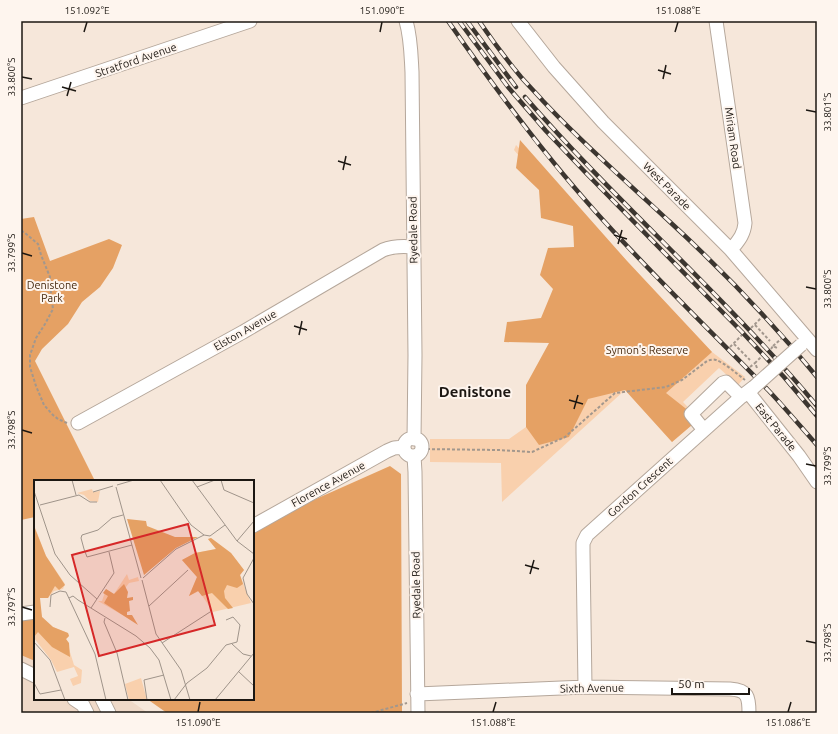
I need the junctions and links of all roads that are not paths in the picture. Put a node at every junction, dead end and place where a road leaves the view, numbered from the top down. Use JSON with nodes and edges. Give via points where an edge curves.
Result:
{"nodes":[{"id":1,"x":250,"y":21,"type":"edge"},
{"id":2,"x":406,"y":21,"type":"edge"},
{"id":3,"x":518,"y":21,"type":"edge"},
{"id":4,"x":716,"y":21,"type":"edge"},
{"id":5,"x":21,"y":98,"type":"edge"},
{"id":6,"x":413,"y":247,"type":"junction"},
{"id":7,"x":731,"y":250,"type":"junction"},
{"id":8,"x":804,"y":342,"type":"junction"},
{"id":9,"x":817,"y":350,"type":"edge"},
{"id":10,"x":747,"y":392,"type":"junction"},
{"id":11,"x":78,"y":423,"type":"road end"},
{"id":12,"x":704,"y":430,"type":"junction"},
{"id":13,"x":413,"y":448,"type":"junction"},
{"id":14,"x":817,"y":482,"type":"edge"},
{"id":15,"x":254,"y":525,"type":"edge"},
{"id":16,"x":34,"y":612,"type":"edge"},
{"id":17,"x":21,"y":614,"type":"edge"},
{"id":18,"x":21,"y":669,"type":"edge"},
{"id":19,"x":34,"y":676,"type":"edge"},
{"id":20,"x":585,"y":687,"type":"junction"},
{"id":21,"x":75,"y":700,"type":"edge"},
{"id":22,"x":102,"y":700,"type":"edge"},
{"id":23,"x":418,"y":702,"type":"edge"},
{"id":24,"x":87,"y":713,"type":"edge"},
{"id":25,"x":109,"y":713,"type":"edge"},
{"id":26,"x":749,"y":713,"type":"edge"}],
"edges":[{"from":1,"to":5,"type":"street","name":"Stratford Avenue"},
{"from":2,"to":6,"type":"street","name":"Ryedale Road","via":[[411,49]]},
{"from":3,"to":7,"type":"street","name":"West Parade","via":[[554,67],[603,122]]},
{"from":4,"to":7,"type":"street","name":"Miriam Road","via":[[745,223],[741,238]]},
{"from":6,"to":11,"type":"street","name":"Elston Avenue","via":[[398,246],[383,250],[243,332]]},
{"from":6,"to":13,"type":"street","name":"Ryedale Road"},
{"from":7,"to":8,"type":"street","name":"West Parade"},
{"from":8,"to":9,"type":"street","name":"West Parade"},
{"from":8,"to":10,"type":"street","name":"Gordon Crescent","bridge":true},
{"from":10,"to":12,"type":"street","name":"Gordon Crescent"},
{"from":10,"to":12,"type":"street","name":"East Parade","via":[[723,383],[691,413]]},
{"from":10,"to":14,"type":"street","name":"East Parade"},
{"from":12,"to":20,"type":"street","name":"Gordon Crescent","via":[[587,535],[583,544]]},
{"from":13,"to":15,"type":"street","name":"Florence Avenue","via":[[394,448],[387,451]]},
{"from":13,"to":23,"type":"street","name":"Ryedale Road"},
{"from":16,"to":17,"type":"street"},
{"from":18,"to":19,"type":"street"},
{"from":20,"to":23,"type":"street","name":"Sixth Avenue"},
{"from":20,"to":26,"type":"street","name":"Sixth Avenue","via":[[739,690],[749,701]]},
{"from":21,"to":24,"type":"street"},
{"from":22,"to":25,"type":"street"}]}
